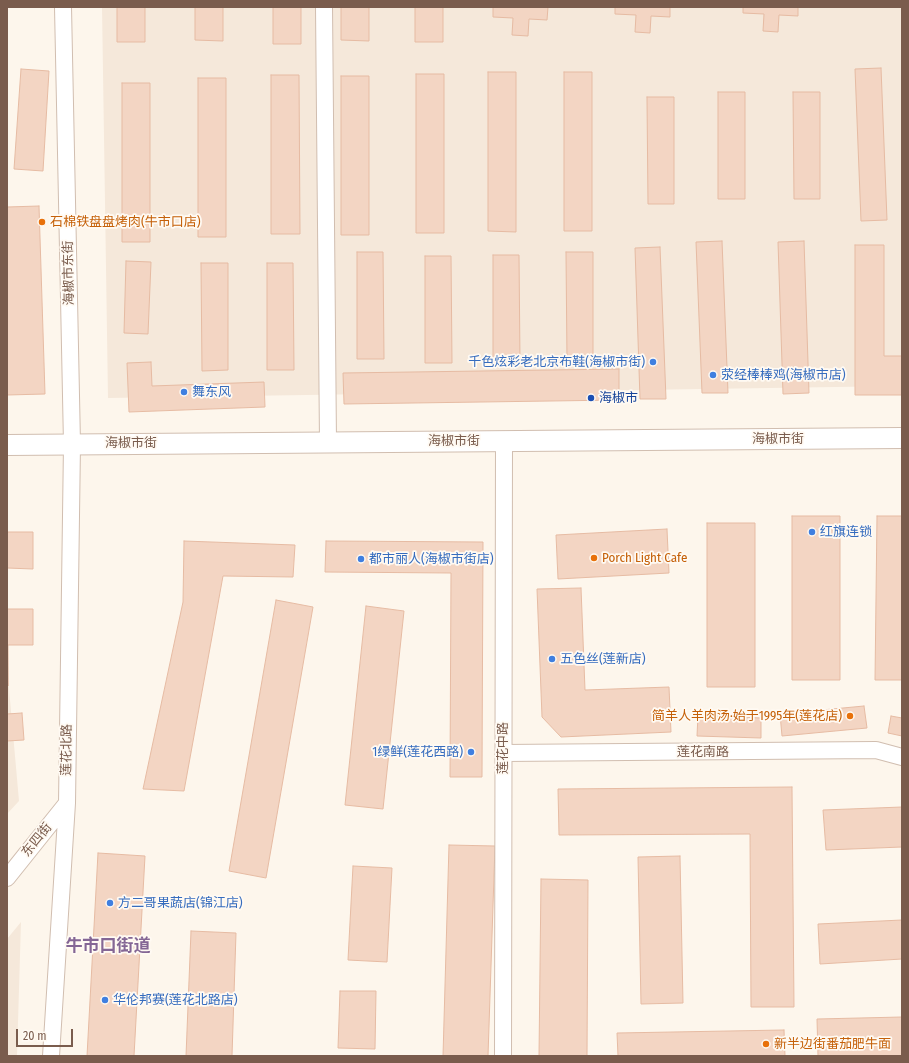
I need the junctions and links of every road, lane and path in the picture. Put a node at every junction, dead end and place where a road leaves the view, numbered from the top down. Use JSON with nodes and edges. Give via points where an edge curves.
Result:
{"nodes":[{"id":1,"x":63,"y":7,"type":"edge"},
{"id":2,"x":324,"y":7,"type":"edge"},
{"id":3,"x":902,"y":438,"type":"edge"},
{"id":4,"x":504,"y":441,"type":"junction"},
{"id":5,"x":328,"y":442,"type":"junction"},
{"id":6,"x":72,"y":444,"type":"junction"},
{"id":7,"x":7,"y":445,"type":"edge"},
{"id":8,"x":503,"y":753,"type":"junction"},
{"id":9,"x":902,"y":757,"type":"edge"},
{"id":10,"x":67,"y":803,"type":"junction"},
{"id":11,"x":7,"y":878,"type":"edge"},
{"id":12,"x":51,"y":1056,"type":"edge"},
{"id":13,"x":503,"y":1056,"type":"edge"}],
"edges":[{"from":1,"to":6,"type":"street","name":"海椒市东街"},
{"from":2,"to":5,"type":"street"},
{"from":3,"to":4,"type":"street","name":"海椒市街"},
{"from":4,"to":5,"type":"street","name":"海椒市街"},
{"from":4,"to":8,"type":"street","name":"莲花中路"},
{"from":5,"to":6,"type":"street","name":"海椒市街"},
{"from":6,"to":7,"type":"street","name":"海椒市街"},
{"from":6,"to":10,"type":"street","name":"莲花北路"},
{"from":8,"to":9,"type":"street","name":"莲花南路","via":[[876,750]]},
{"from":8,"to":13,"type":"street","name":"莲花中路"},
{"from":10,"to":11,"type":"street","name":"东四街"},
{"from":10,"to":12,"type":"street","name":"莲花北路"}]}
